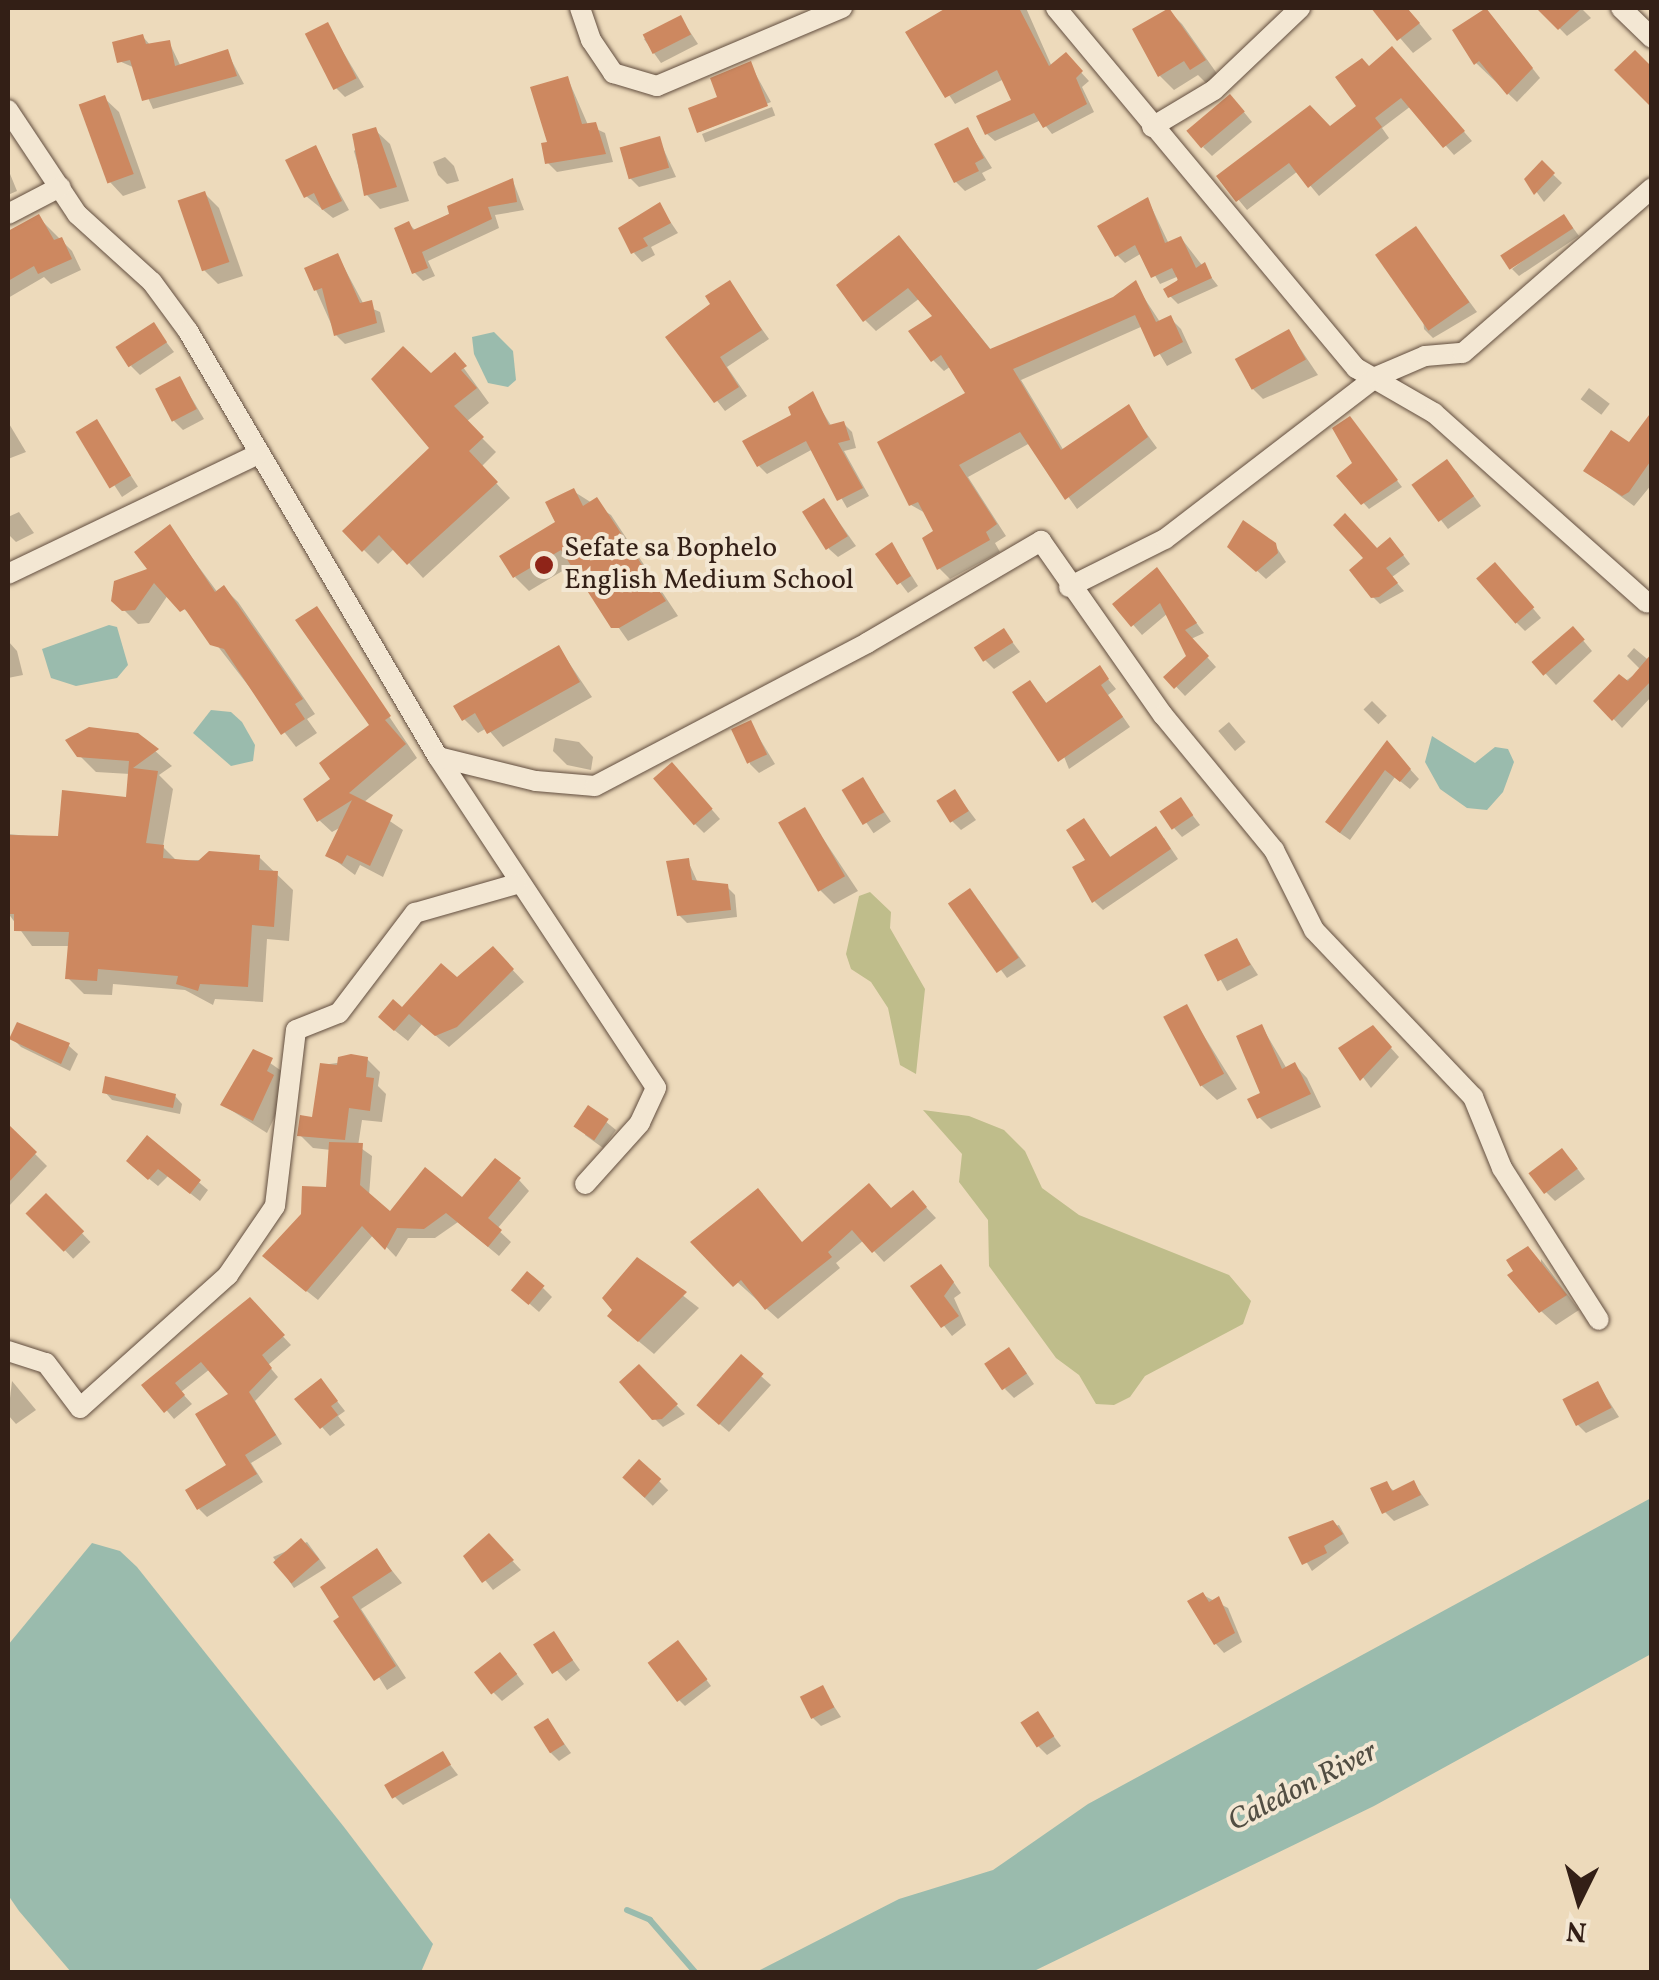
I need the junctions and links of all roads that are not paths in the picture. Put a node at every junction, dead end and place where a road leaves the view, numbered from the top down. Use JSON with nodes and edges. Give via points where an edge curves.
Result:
{"nodes":[{"id":1,"x":580,"y":8,"type":"edge"},
{"id":2,"x":842,"y":8,"type":"edge"},
{"id":3,"x":1056,"y":8,"type":"edge"},
{"id":4,"x":1300,"y":8,"type":"edge"},
{"id":5,"x":1620,"y":8,"type":"edge"},
{"id":6,"x":1652,"y":38,"type":"edge"},
{"id":7,"x":8,"y":110,"type":"edge"},
{"id":8,"x":1152,"y":127,"type":"junction"},
{"id":9,"x":60,"y":186,"type":"junction"},
{"id":10,"x":1652,"y":188,"type":"edge"},
{"id":11,"x":8,"y":214,"type":"edge"},
{"id":12,"x":1376,"y":377,"type":"junction"},
{"id":13,"x":259,"y":454,"type":"junction"},
{"id":14,"x":8,"y":574,"type":"edge"},
{"id":15,"x":1069,"y":587,"type":"junction"},
{"id":16,"x":1647,"y":603,"type":"dead end"},
{"id":17,"x":438,"y":757,"type":"junction"},
{"id":18,"x":516,"y":884,"type":"junction"},
{"id":19,"x":585,"y":1184,"type":"dead end"},
{"id":20,"x":1599,"y":1320,"type":"dead end"},
{"id":21,"x":8,"y":1351,"type":"edge"}],
"edges":[{"from":1,"to":2,"type":"street","via":[[613,73],[657,86]]},
{"from":3,"to":8,"type":"street"},
{"from":4,"to":8,"type":"street","via":[[1214,90]]},
{"from":5,"to":6,"type":"street"},
{"from":7,"to":9,"type":"street"},
{"from":8,"to":12,"type":"street","via":[[1356,368]]},
{"from":9,"to":11,"type":"street"},
{"from":9,"to":13,"type":"street","via":[[77,214],[152,282]]},
{"from":10,"to":12,"type":"street","via":[[1464,353],[1425,356]]},
{"from":12,"to":15,"type":"street","via":[[1165,540]]},
{"from":12,"to":16,"type":"street","via":[[1434,413]]},
{"from":13,"to":14,"type":"street"},
{"from":13,"to":17,"type":"street"},
{"from":15,"to":17,"type":"street","via":[[1041,541],[866,643],[595,786],[536,782]]},
{"from":15,"to":20,"type":"street","via":[[1274,850],[1314,930],[1473,1097],[1502,1168]]},
{"from":17,"to":18,"type":"street"},
{"from":18,"to":19,"type":"street","via":[[622,1028],[656,1088],[640,1123]]},
{"from":18,"to":21,"type":"street","via":[[414,913],[339,1013],[296,1030],[275,1206],[228,1275],[80,1408],[46,1363]]}]}
